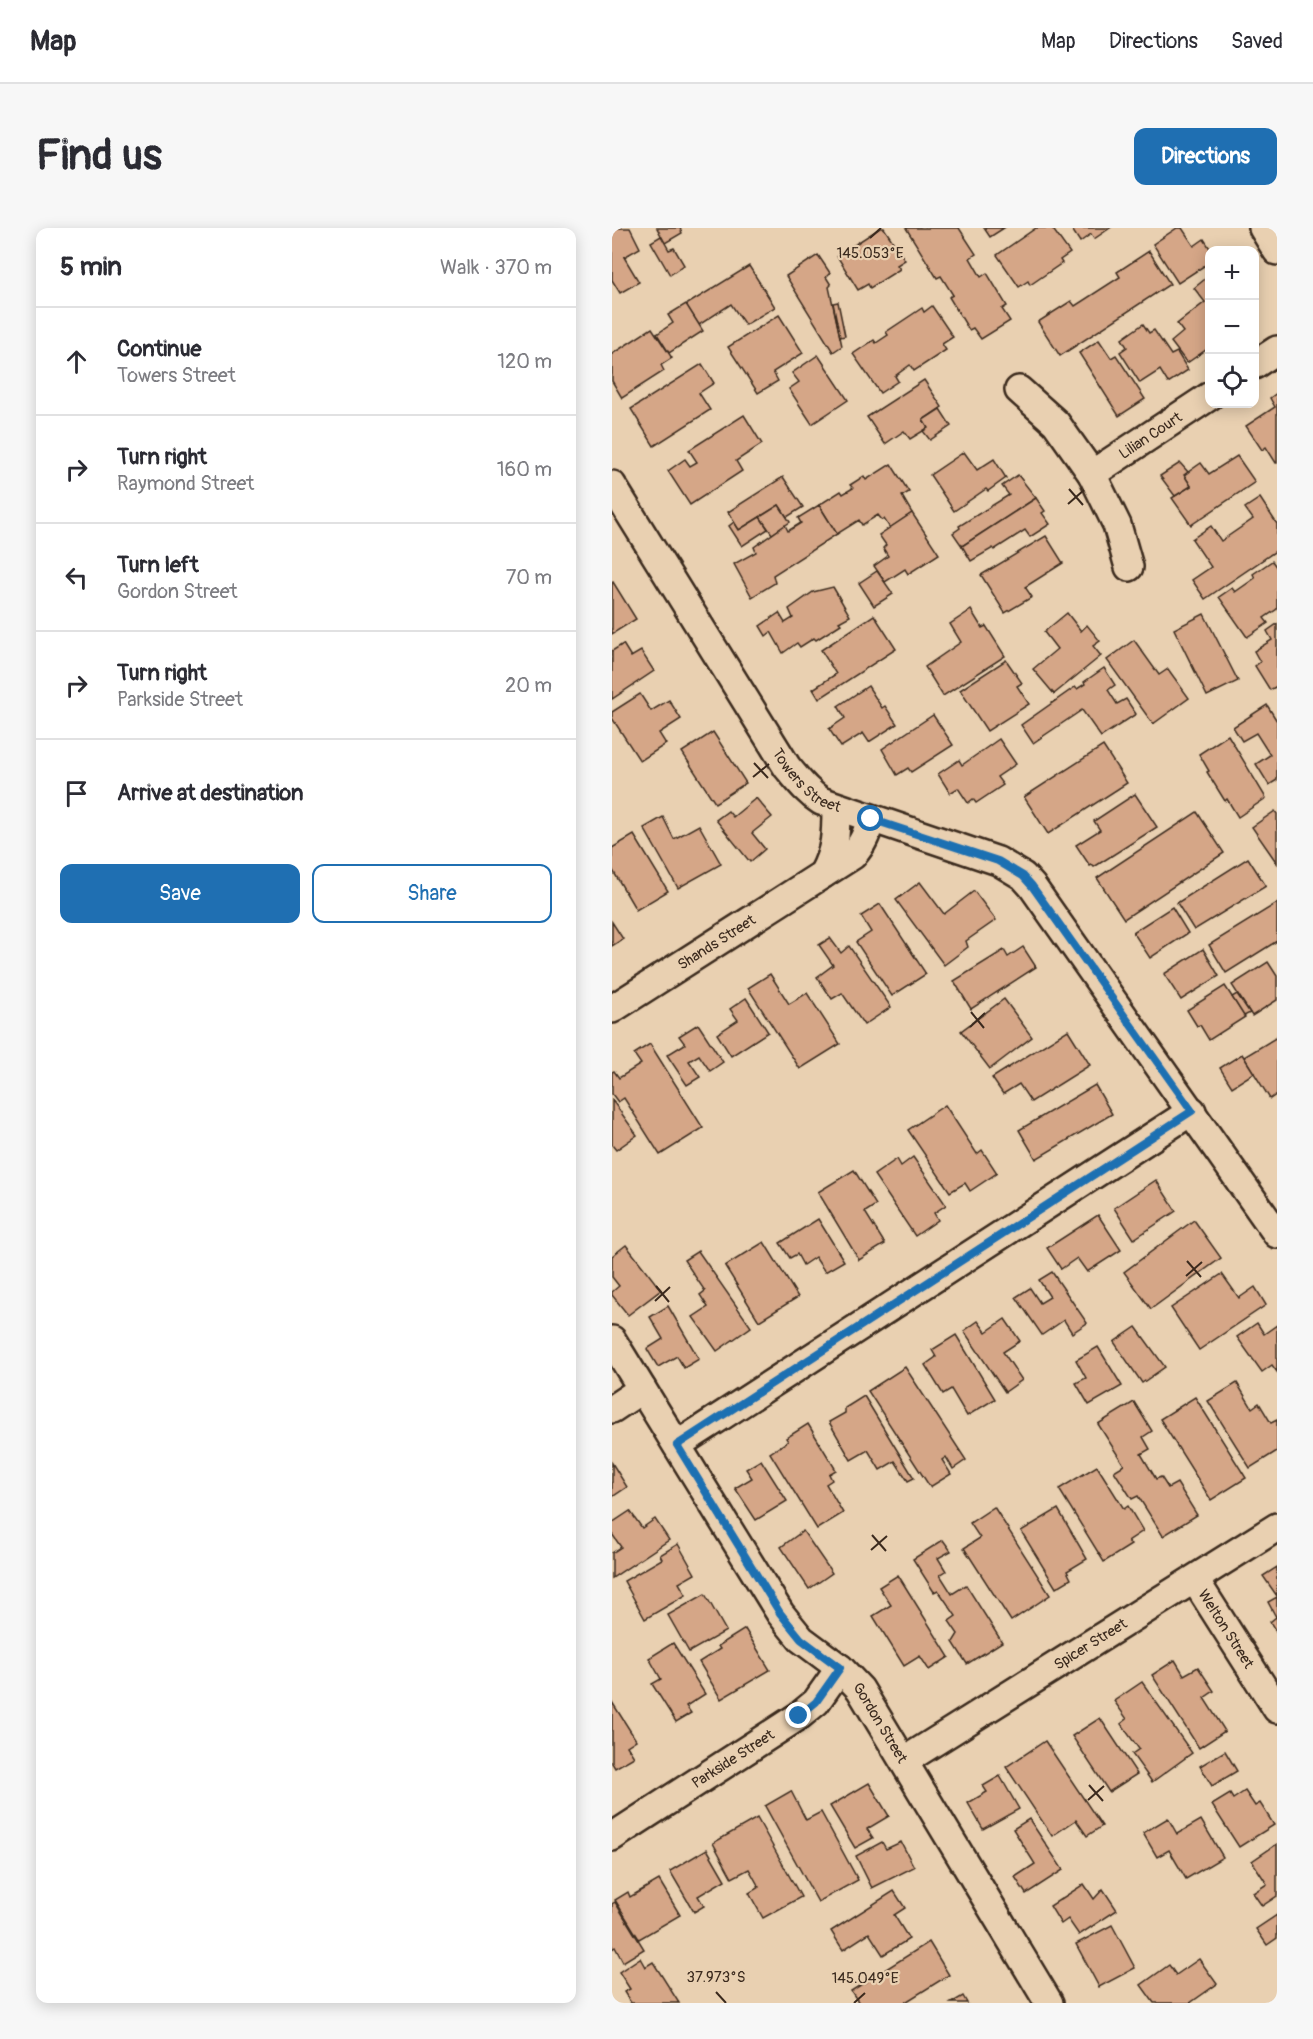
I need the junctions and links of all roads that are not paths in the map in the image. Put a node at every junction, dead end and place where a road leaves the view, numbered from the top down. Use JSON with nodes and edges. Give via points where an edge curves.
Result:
{"nodes":[{"id":1,"x":1263,"y":228,"type":"edge"},
{"id":2,"x":1277,"y":251,"type":"edge"},
{"id":3,"x":1277,"y":350,"type":"edge"},
{"id":4,"x":1259,"y":362,"type":"edge"},
{"id":5,"x":1019,"y":390,"type":"dead end"},
{"id":6,"x":1205,"y":399,"type":"edge"},
{"id":7,"x":1092,"y":474,"type":"junction"},
{"id":8,"x":612,"y":485,"type":"edge"},
{"id":9,"x":1129,"y":567,"type":"dead end"},
{"id":10,"x":836,"y":807,"type":"junction"},
{"id":11,"x":871,"y":819,"type":"junction"},
{"id":12,"x":823,"y":874,"type":"junction"},
{"id":13,"x":612,"y":1009,"type":"edge"},
{"id":14,"x":1192,"y":1111,"type":"junction"},
{"id":15,"x":1277,"y":1234,"type":"edge"},
{"id":16,"x":612,"y":1340,"type":"edge"},
{"id":17,"x":642,"y":1389,"type":"junction"},
{"id":18,"x":612,"y":1409,"type":"edge"},
{"id":19,"x":677,"y":1445,"type":"junction"},
{"id":20,"x":1277,"y":1527,"type":"edge"},
{"id":21,"x":1195,"y":1580,"type":"junction"},
{"id":22,"x":840,"y":1668,"type":"junction"},
{"id":23,"x":1277,"y":1709,"type":"edge"},
{"id":24,"x":903,"y":1761,"type":"junction"},
{"id":25,"x":612,"y":1837,"type":"edge"},
{"id":26,"x":1049,"y":2003,"type":"edge"}],
"edges":[{"from":1,"to":2,"type":"street"},
{"from":3,"to":4,"type":"street"},
{"from":5,"to":7,"type":"street","via":[[1056,423]]},
{"from":6,"to":7,"type":"street","name":"Lilian Court"},
{"from":7,"to":9,"type":"street","via":[[1117,525]]},
{"from":8,"to":10,"type":"street","name":"Towers Street","via":[[788,767],[811,795]]},
{"from":10,"to":11,"type":"street","name":"Towers Street"},
{"from":10,"to":12,"type":"street","via":[[832,857]]},
{"from":11,"to":12,"type":"street","name":"Shands Street","via":[[859,849]]},
{"from":11,"to":14,"type":"street","name":"Towers Street","via":[[998,861],[1023,876]]},
{"from":12,"to":13,"type":"street","name":"Shands Street"},
{"from":14,"to":15,"type":"street","name":"Towers Street"},
{"from":14,"to":19,"type":"street"},
{"from":16,"to":17,"type":"street","name":"Gordon Street"},
{"from":17,"to":18,"type":"street"},
{"from":17,"to":19,"type":"street","name":"Gordon Street"},
{"from":19,"to":22,"type":"street","name":"Gordon Street","via":[[780,1613],[801,1639]]},
{"from":20,"to":21,"type":"street","name":"Spicer Street"},
{"from":21,"to":23,"type":"street","name":"Welton Street"},
{"from":21,"to":24,"type":"street","name":"Spicer Street"},
{"from":22,"to":24,"type":"street","name":"Gordon Street","via":[[860,1689]]},
{"from":22,"to":25,"type":"street","name":"Parkside Street","via":[[816,1702],[799,1716]]},
{"from":24,"to":26,"type":"street","name":"Gordon Street"}]}
